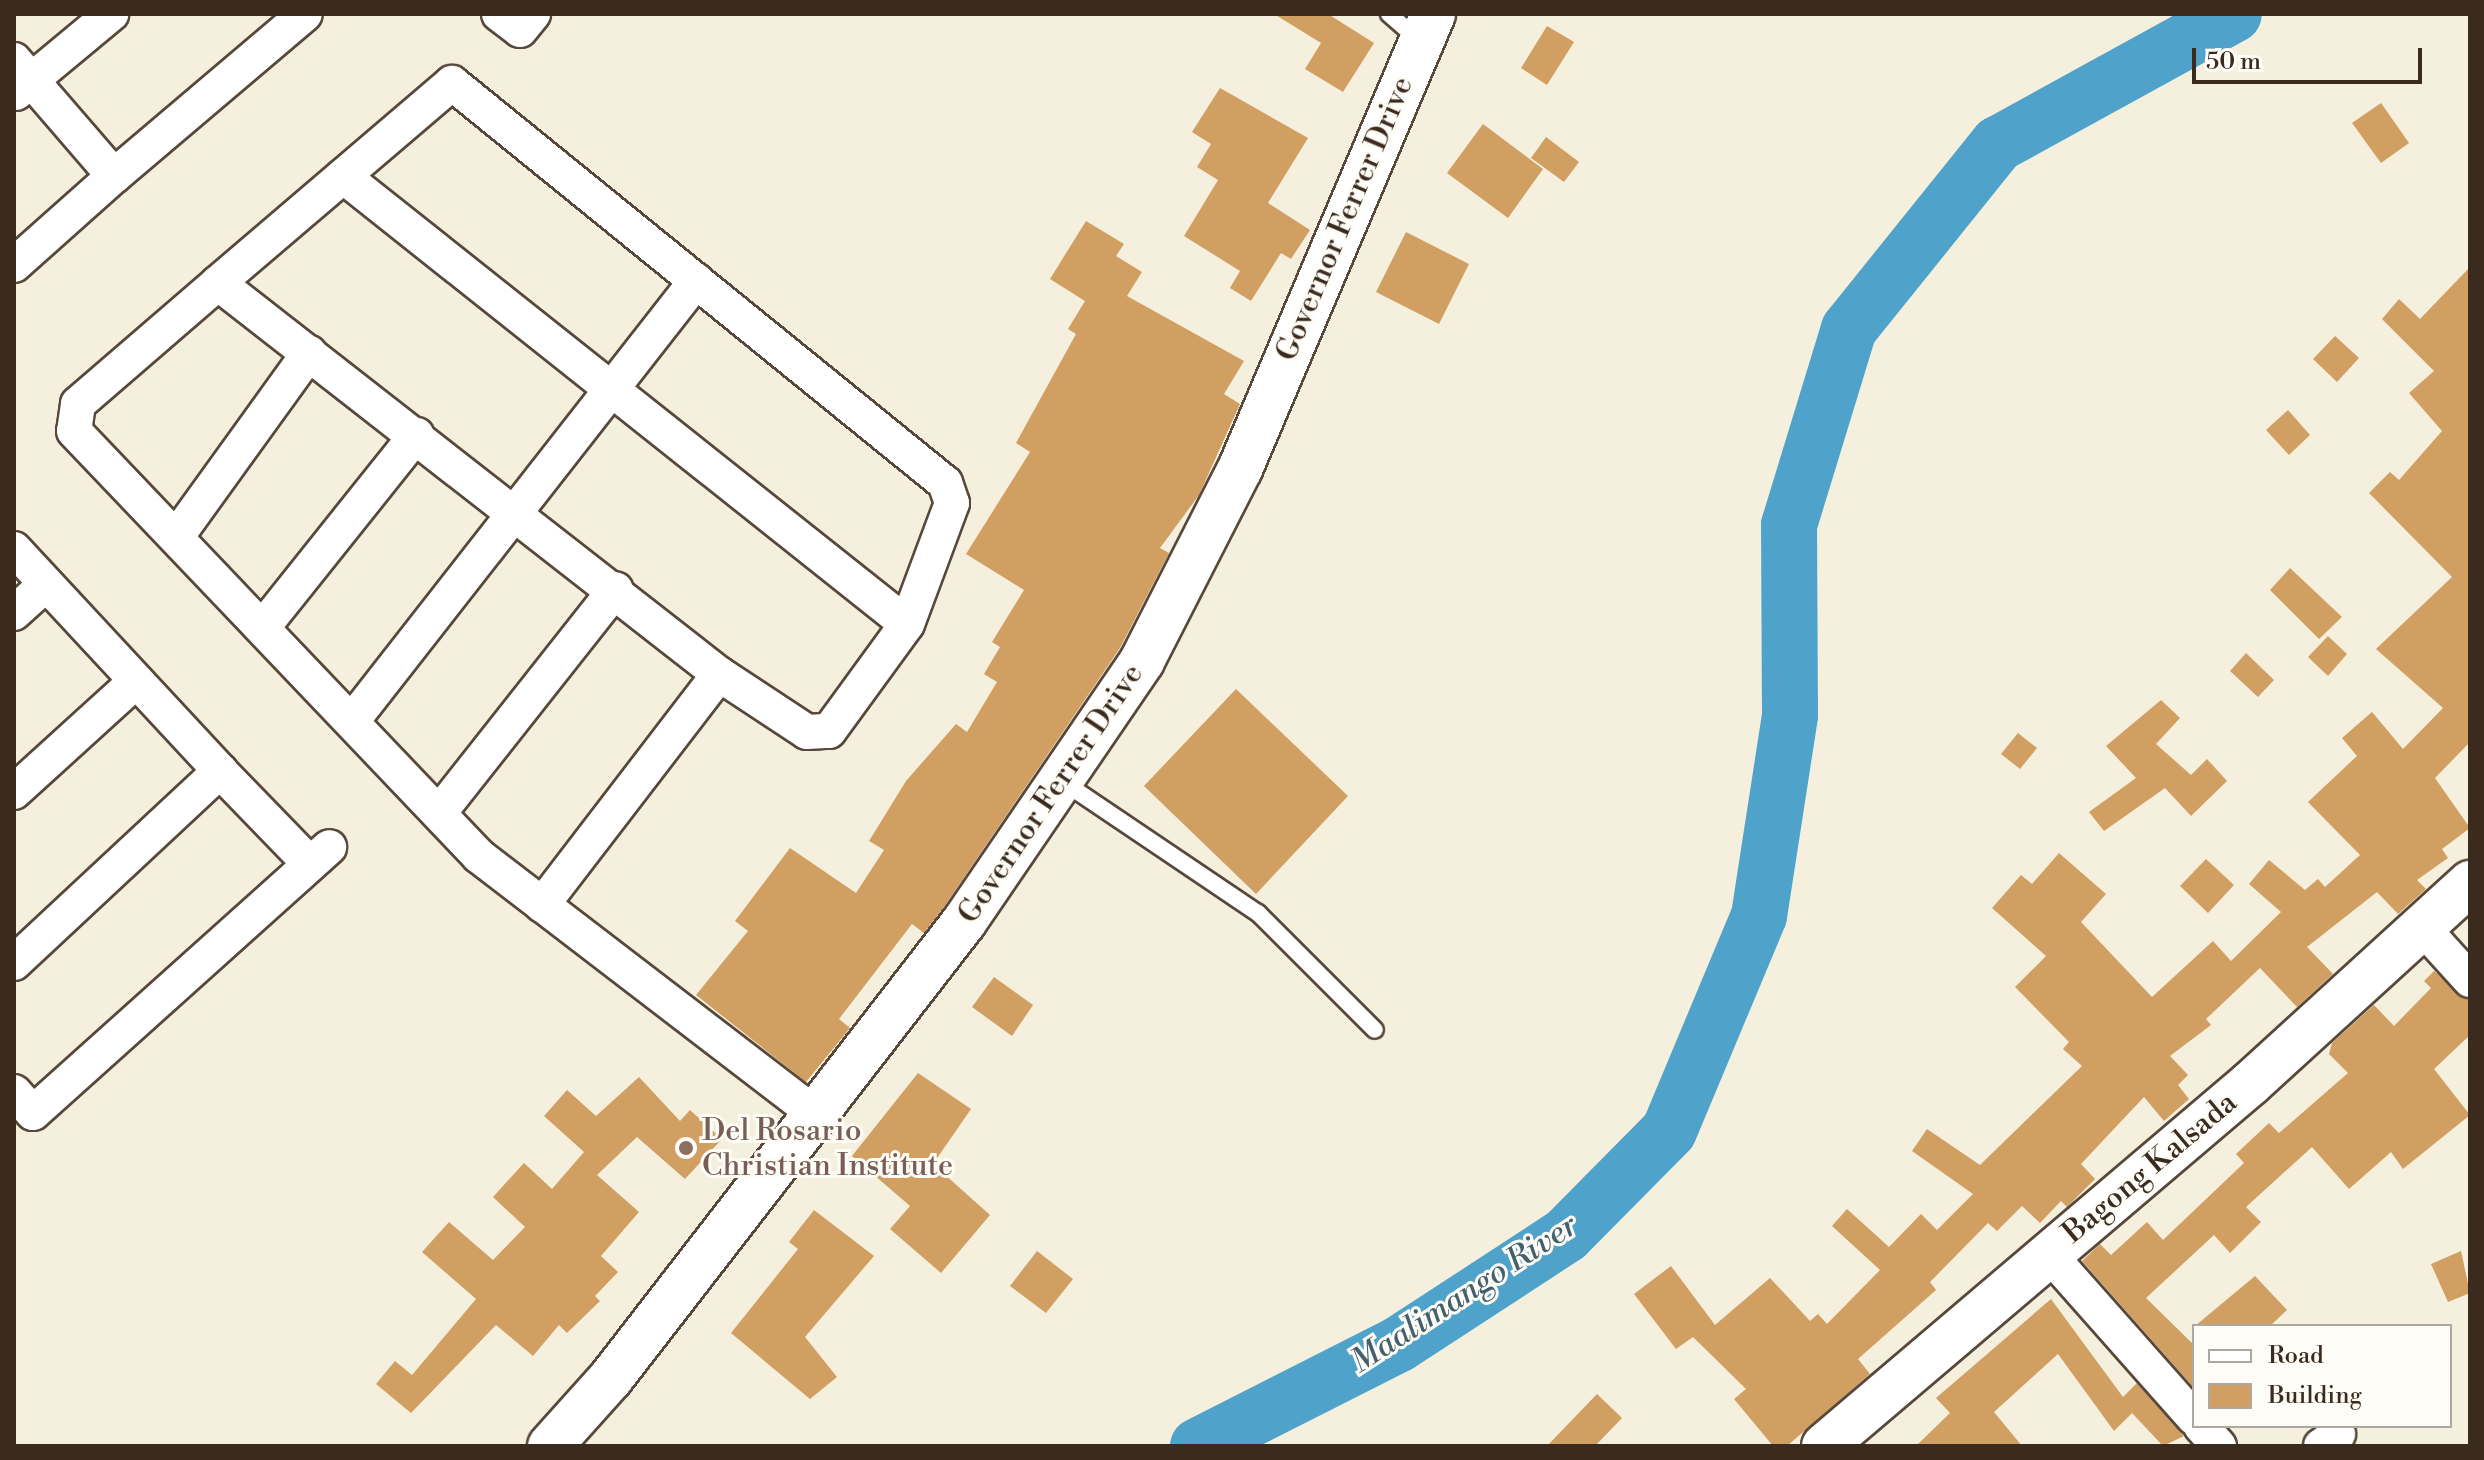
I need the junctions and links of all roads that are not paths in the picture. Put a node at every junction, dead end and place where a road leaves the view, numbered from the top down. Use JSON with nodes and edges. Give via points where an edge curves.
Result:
{"nodes":[{"id":1,"x":111,"y":14,"type":"edge"},
{"id":2,"x":305,"y":14,"type":"edge"},
{"id":3,"x":499,"y":14,"type":"edge"},
{"id":4,"x":533,"y":14,"type":"edge"},
{"id":5,"x":1414,"y":23,"type":"edge"},
{"id":6,"x":20,"y":78,"type":"edge"},
{"id":7,"x":114,"y":176,"type":"junction"},
{"id":8,"x":343,"y":176,"type":"junction"},
{"id":9,"x":14,"y":265,"type":"edge"},
{"id":10,"x":696,"y":281,"type":"junction"},
{"id":11,"x":218,"y":283,"type":"junction"},
{"id":12,"x":309,"y":353,"type":"junction"},
{"id":13,"x":611,"y":392,"type":"junction"},
{"id":14,"x":416,"y":435,"type":"junction"},
{"id":15,"x":520,"y":515,"type":"junction"},
{"id":16,"x":177,"y":536,"type":"junction"},
{"id":17,"x":14,"y":549,"type":"edge"},
{"id":18,"x":46,"y":584,"type":"junction"},
{"id":19,"x":616,"y":589,"type":"junction"},
{"id":20,"x":14,"y":613,"type":"edge"},
{"id":21,"x":907,"y":624,"type":"junction"},
{"id":22,"x":263,"y":627,"type":"junction"},
{"id":23,"x":719,"y":674,"type":"junction"},
{"id":24,"x":136,"y":681,"type":"junction"},
{"id":25,"x":352,"y":721,"type":"junction"},
{"id":26,"x":220,"y":771,"type":"junction"},
{"id":27,"x":1065,"y":783,"type":"junction"},
{"id":28,"x":14,"y":792,"type":"edge"},
{"id":29,"x":439,"y":813,"type":"junction"},
{"id":30,"x":2470,"y":883,"type":"edge"},
{"id":31,"x":542,"y":905,"type":"junction"},
{"id":32,"x":2421,"y":926,"type":"junction"},
{"id":33,"x":14,"y":963,"type":"edge"},
{"id":34,"x":2470,"y":980,"type":"edge"},
{"id":35,"x":1375,"y":1030,"type":"dead end"},
{"id":36,"x":14,"y":1092,"type":"edge"},
{"id":37,"x":816,"y":1115,"type":"junction"},
{"id":38,"x":2048,"y":1253,"type":"junction"},
{"id":39,"x":2192,"y":1416,"type":"edge"},
{"id":40,"x":2203,"y":1428,"type":"edge"},
{"id":41,"x":550,"y":1446,"type":"edge"},
{"id":42,"x":1824,"y":1446,"type":"edge"},
{"id":43,"x":2219,"y":1446,"type":"edge"}],
"edges":[{"from":1,"to":6,"type":"street"},
{"from":2,"to":7,"type":"street"},
{"from":3,"to":4,"type":"street","via":[[520,30]]},
{"from":5,"to":27,"type":"main road","name":"Governor Ferrer Drive","via":[[1240,469],[1142,661]]},
{"from":6,"to":7,"type":"street"},
{"from":7,"to":9,"type":"street"},
{"from":8,"to":10,"type":"street","via":[[452,83]]},
{"from":8,"to":11,"type":"street"},
{"from":8,"to":13,"type":"street"},
{"from":10,"to":13,"type":"street"},
{"from":10,"to":21,"type":"street","via":[[945,483],[952,503]]},
{"from":11,"to":12,"type":"street"},
{"from":11,"to":16,"type":"street","via":[[78,404],[74,431]]},
{"from":12,"to":14,"type":"street"},
{"from":12,"to":16,"type":"street"},
{"from":13,"to":15,"type":"street"},
{"from":13,"to":21,"type":"street"},
{"from":14,"to":15,"type":"street"},
{"from":14,"to":22,"type":"street"},
{"from":15,"to":19,"type":"street"},
{"from":15,"to":25,"type":"street"},
{"from":16,"to":22,"type":"street"},
{"from":17,"to":18,"type":"street"},
{"from":18,"to":20,"type":"street"},
{"from":18,"to":24,"type":"street"},
{"from":19,"to":23,"type":"street"},
{"from":19,"to":29,"type":"street"},
{"from":21,"to":23,"type":"street","via":[[829,731],[807,732]]},
{"from":22,"to":25,"type":"street"},
{"from":23,"to":31,"type":"street"},
{"from":24,"to":26,"type":"street"},
{"from":24,"to":28,"type":"street"},
{"from":25,"to":29,"type":"street"},
{"from":26,"to":33,"type":"street"},
{"from":26,"to":36,"type":"street","via":[[320,855],[33,1113]]},
{"from":27,"to":35,"type":"lane","via":[[1258,913]]},
{"from":27,"to":37,"type":"main road","name":"Governor Ferrer Drive"},
{"from":29,"to":31,"type":"street"},
{"from":30,"to":32,"type":"main road","name":"Bagong Kalsada"},
{"from":31,"to":37,"type":"street"},
{"from":32,"to":34,"type":"street"},
{"from":32,"to":38,"type":"main road","name":"Bagong Kalsada","via":[[2251,1083]]},
{"from":37,"to":41,"type":"main road","name":"Governor Ferrer Drive"},
{"from":38,"to":39,"type":"street"},
{"from":38,"to":42,"type":"main road","name":"Bagong Kalsada"},
{"from":40,"to":43,"type":"street"}]}
